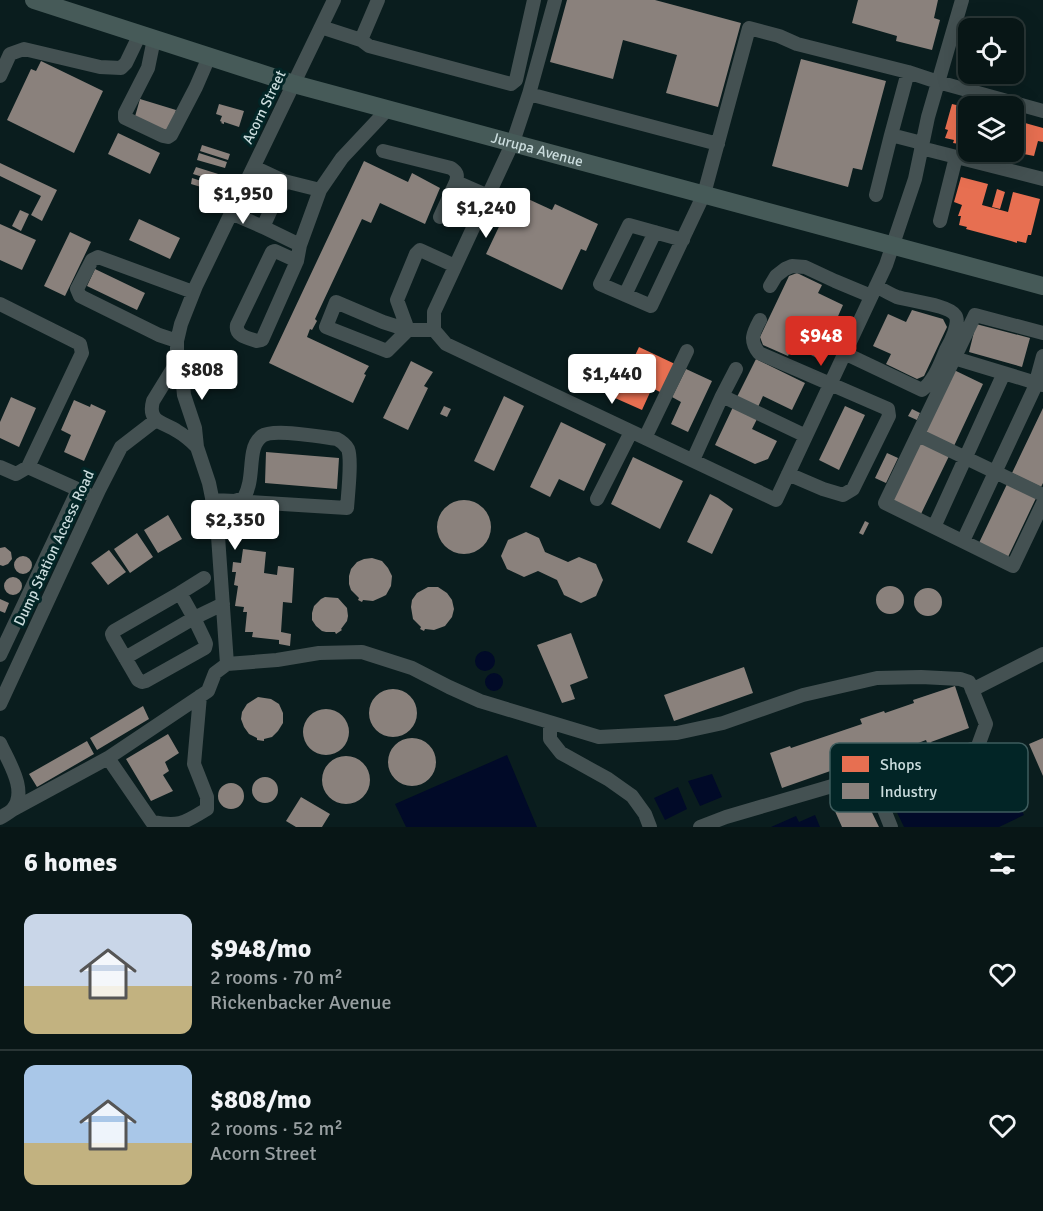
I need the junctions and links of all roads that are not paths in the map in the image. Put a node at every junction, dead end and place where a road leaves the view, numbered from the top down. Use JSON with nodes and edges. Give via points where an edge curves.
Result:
{"nodes":[{"id":1,"x":34,"y":0,"type":"edge"},
{"id":2,"x":333,"y":0,"type":"edge"},
{"id":3,"x":378,"y":0,"type":"edge"},
{"id":4,"x":534,"y":0,"type":"edge"},
{"id":5,"x":555,"y":0,"type":"edge"},
{"id":6,"x":962,"y":0,"type":"edge"},
{"id":7,"x":321,"y":27,"type":"junction"},
{"id":8,"x":147,"y":37,"type":"junction"},
{"id":9,"x":361,"y":40,"type":"junction"},
{"id":10,"x":5,"y":50,"type":"edge"},
{"id":11,"x":209,"y":57,"type":"junction"},
{"id":12,"x":908,"y":72,"type":"junction"},
{"id":13,"x":0,"y":76,"type":"edge"},
{"id":14,"x":938,"y":82,"type":"junction"},
{"id":15,"x":294,"y":84,"type":"junction"},
{"id":16,"x":529,"y":94,"type":"junction"},
{"id":17,"x":388,"y":109,"type":"junction"},
{"id":18,"x":1043,"y":111,"type":"edge"},
{"id":19,"x":891,"y":135,"type":"junction"},
{"id":20,"x":513,"y":142,"type":"junction"},
{"id":21,"x":718,"y":144,"type":"junction"},
{"id":22,"x":922,"y":146,"type":"junction"},
{"id":23,"x":383,"y":151,"type":"dead end"},
{"id":24,"x":956,"y":157,"type":"junction"},
{"id":25,"x":254,"y":167,"type":"junction"},
{"id":26,"x":1043,"y":180,"type":"edge"},
{"id":27,"x":284,"y":181,"type":"junction"},
{"id":28,"x":456,"y":183,"type":"junction"},
{"id":29,"x":320,"y":190,"type":"junction"},
{"id":30,"x":704,"y":194,"type":"junction"},
{"id":31,"x":876,"y":195,"type":"dead end"},
{"id":32,"x":488,"y":196,"type":"junction"},
{"id":33,"x":231,"y":213,"type":"junction"},
{"id":34,"x":440,"y":217,"type":"dead end"},
{"id":35,"x":940,"y":221,"type":"dead end"},
{"id":36,"x":263,"y":227,"type":"junction"},
{"id":37,"x":655,"y":232,"type":"junction"},
{"id":38,"x":683,"y":240,"type":"junction"},
{"id":39,"x":893,"y":244,"type":"junction"},
{"id":40,"x":300,"y":245,"type":"junction"},
{"id":41,"x":297,"y":261,"type":"junction"},
{"id":42,"x":455,"y":266,"type":"junction"},
{"id":43,"x":1043,"y":280,"type":"edge"},
{"id":44,"x":770,"y":286,"type":"dead end"},
{"id":45,"x":1043,"y":286,"type":"edge"},
{"id":46,"x":874,"y":291,"type":"junction"},
{"id":47,"x":193,"y":292,"type":"junction"},
{"id":48,"x":625,"y":295,"type":"junction"},
{"id":49,"x":0,"y":304,"type":"edge"},
{"id":50,"x":760,"y":320,"type":"dead end"},
{"id":51,"x":408,"y":330,"type":"junction"},
{"id":52,"x":434,"y":330,"type":"junction"},
{"id":53,"x":1043,"y":333,"type":"edge"},
{"id":54,"x":177,"y":341,"type":"junction"},
{"id":55,"x":687,"y":351,"type":"dead end"},
{"id":56,"x":844,"y":353,"type":"junction"},
{"id":57,"x":1043,"y":356,"type":"edge"},
{"id":58,"x":954,"y":358,"type":"junction"},
{"id":59,"x":177,"y":362,"type":"junction"},
{"id":60,"x":736,"y":369,"type":"dead end"},
{"id":61,"x":1004,"y":373,"type":"junction"},
{"id":62,"x":830,"y":384,"type":"junction"},
{"id":63,"x":1039,"y":384,"type":"edge"},
{"id":64,"x":722,"y":396,"type":"junction"},
{"id":65,"x":187,"y":407,"type":"junction"},
{"id":66,"x":156,"y":420,"type":"junction"},
{"id":67,"x":171,"y":428,"type":"junction"},
{"id":68,"x":632,"y":432,"type":"junction"},
{"id":69,"x":918,"y":435,"type":"junction"},
{"id":70,"x":806,"y":436,"type":"junction"},
{"id":71,"x":645,"y":438,"type":"junction"},
{"id":72,"x":197,"y":447,"type":"junction"},
{"id":73,"x":966,"y":458,"type":"junction"},
{"id":74,"x":693,"y":460,"type":"junction"},
{"id":75,"x":0,"y":467,"type":"edge"},
{"id":76,"x":28,"y":467,"type":"junction"},
{"id":77,"x":995,"y":471,"type":"junction"},
{"id":78,"x":788,"y":474,"type":"junction"},
{"id":79,"x":78,"y":489,"type":"junction"},
{"id":80,"x":1043,"y":495,"type":"edge"},
{"id":81,"x":95,"y":498,"type":"junction"},
{"id":82,"x":212,"y":500,"type":"junction"},
{"id":83,"x":597,"y":500,"type":"dead end"},
{"id":84,"x":235,"y":501,"type":"junction"},
{"id":85,"x":1043,"y":503,"type":"edge"},
{"id":86,"x":934,"y":527,"type":"junction"},
{"id":87,"x":963,"y":541,"type":"junction"},
{"id":88,"x":204,"y":578,"type":"dead end"},
{"id":89,"x":180,"y":593,"type":"junction"},
{"id":90,"x":223,"y":604,"type":"junction"},
{"id":91,"x":194,"y":618,"type":"junction"},
{"id":92,"x":1043,"y":654,"type":"edge"},
{"id":93,"x":0,"y":655,"type":"edge"},
{"id":94,"x":125,"y":658,"type":"junction"},
{"id":95,"x":227,"y":664,"type":"junction"},
{"id":96,"x":972,"y":690,"type":"junction"},
{"id":97,"x":200,"y":696,"type":"junction"},
{"id":98,"x":0,"y":704,"type":"edge"},
{"id":99,"x":550,"y":723,"type":"junction"},
{"id":100,"x":0,"y":743,"type":"edge"},
{"id":101,"x":979,"y":743,"type":"edge"},
{"id":102,"x":108,"y":758,"type":"junction"},
{"id":103,"x":830,"y":787,"type":"edge"},
{"id":104,"x":12,"y":810,"type":"junction"},
{"id":105,"x":885,"y":812,"type":"edge"},
{"id":106,"x":0,"y":818,"type":"edge"},
{"id":107,"x":650,"y":827,"type":"edge"},
{"id":108,"x":700,"y":827,"type":"edge"},
{"id":109,"x":891,"y":827,"type":"edge"}],
"edges":[{"from":1,"to":8,"type":"main road","name":"Jurupa Avenue"},
{"from":2,"to":7,"type":"street","name":"Acorn Street"},
{"from":3,"to":9,"type":"street"},
{"from":4,"to":9,"type":"street","via":[[516,80],[511,84],[369,46]]},
{"from":5,"to":16,"type":"street"},
{"from":6,"to":14,"type":"street"},
{"from":7,"to":9,"type":"street"},
{"from":7,"to":15,"type":"street","name":"Acorn Street"},
{"from":8,"to":10,"type":"street","via":[[121,68],[100,67],[24,49]]},
{"from":8,"to":11,"type":"main road","name":"Jurupa Avenue"},
{"from":8,"to":11,"type":"street","via":[[148,68],[125,118],[163,136],[171,135]]},
{"from":10,"to":13,"type":"street"},
{"from":11,"to":15,"type":"main road","name":"Jurupa Avenue"},
{"from":12,"to":14,"type":"street"},
{"from":12,"to":19,"type":"street"},
{"from":12,"to":21,"type":"street","via":[[797,44],[749,27]]},
{"from":14,"to":18,"type":"street"},
{"from":14,"to":22,"type":"street"},
{"from":15,"to":17,"type":"main road","name":"Jurupa Avenue"},
{"from":15,"to":25,"type":"street","name":"Acorn Street"},
{"from":16,"to":20,"type":"street"},
{"from":16,"to":21,"type":"street"},
{"from":17,"to":20,"type":"main road","name":"Jurupa Avenue"},
{"from":17,"to":29,"type":"street","via":[[342,158]]},
{"from":19,"to":22,"type":"street"},
{"from":19,"to":31,"type":"street"},
{"from":20,"to":30,"type":"main road","name":"Jurupa Avenue"},
{"from":20,"to":32,"type":"street"},
{"from":21,"to":30,"type":"street"},
{"from":22,"to":24,"type":"street"},
{"from":22,"to":39,"type":"street"},
{"from":23,"to":28,"type":"street","via":[[451,168],[458,177]]},
{"from":24,"to":26,"type":"street"},
{"from":24,"to":35,"type":"street"},
{"from":25,"to":27,"type":"street"},
{"from":25,"to":33,"type":"street","name":"Acorn Street"},
{"from":27,"to":29,"type":"street"},
{"from":27,"to":36,"type":"street"},
{"from":28,"to":32,"type":"street"},
{"from":28,"to":34,"type":"street"},
{"from":29,"to":40,"type":"street"},
{"from":30,"to":38,"type":"street"},
{"from":30,"to":39,"type":"main road","name":"Jurupa Avenue"},
{"from":32,"to":42,"type":"street"},
{"from":33,"to":36,"type":"street"},
{"from":33,"to":47,"type":"street","name":"Acorn Street"},
{"from":36,"to":40,"type":"street"},
{"from":37,"to":38,"type":"street"},
{"from":37,"to":48,"type":"street"},
{"from":37,"to":48,"type":"street","via":[[629,225],[600,284]]},
{"from":38,"to":48,"type":"street","via":[[651,306]]},
{"from":39,"to":45,"type":"main road","name":"Jurupa Avenue"},
{"from":39,"to":46,"type":"street"},
{"from":40,"to":41,"type":"street"},
{"from":41,"to":41,"type":"street","via":[[272,252],[237,325],[238,333],[262,340]]},
{"from":42,"to":51,"type":"street","via":[[420,250],[416,255],[397,300]]},
{"from":42,"to":52,"type":"street","via":[[434,312]]},
{"from":43,"to":45,"type":"street"},
{"from":44,"to":46,"type":"street","via":[[776,276],[792,266]]},
{"from":46,"to":56,"type":"street"},
{"from":46,"to":56,"type":"street","via":[[955,314],[955,332],[941,362],[922,390]]},
{"from":47,"to":54,"type":"street","name":"Acorn Street"},
{"from":47,"to":54,"type":"street","via":[[98,257],[92,260],[77,289],[80,296]]},
{"from":49,"to":76,"type":"street","via":[[80,344],[82,353]]},
{"from":50,"to":62,"type":"street","via":[[753,334],[759,353]]},
{"from":51,"to":51,"type":"street","via":[[336,302],[327,327],[387,351]]},
{"from":51,"to":52,"type":"street"},
{"from":52,"to":68,"type":"street","via":[[446,344]]},
{"from":53,"to":58,"type":"street","via":[[975,315]]},
{"from":54,"to":59,"type":"street","name":"Acorn Street"},
{"from":55,"to":71,"type":"street"},
{"from":56,"to":62,"type":"street"},
{"from":57,"to":63,"type":"street"},
{"from":58,"to":61,"type":"street"},
{"from":58,"to":69,"type":"street"},
{"from":59,"to":65,"type":"street","name":"Acorn Street"},
{"from":59,"to":66,"type":"street","via":[[153,401],[151,408]]},
{"from":60,"to":64,"type":"street"},
{"from":61,"to":63,"type":"street"},
{"from":61,"to":73,"type":"street"},
{"from":62,"to":70,"type":"street"},
{"from":62,"to":78,"type":"street","via":[[888,409],[889,416],[853,489],[843,495]]},
{"from":63,"to":77,"type":"street"},
{"from":64,"to":70,"type":"street"},
{"from":64,"to":74,"type":"street"},
{"from":65,"to":67,"type":"street","via":[[184,416]]},
{"from":65,"to":72,"type":"street","name":"Acorn Street"},
{"from":66,"to":67,"type":"street"},
{"from":66,"to":81,"type":"street","name":"Dump Station Access Road","via":[[121,447]]},
{"from":67,"to":72,"type":"street"},
{"from":68,"to":71,"type":"street"},
{"from":68,"to":83,"type":"street"},
{"from":69,"to":73,"type":"street"},
{"from":69,"to":86,"type":"street","via":[[885,503]]},
{"from":70,"to":78,"type":"street"},
{"from":71,"to":74,"type":"street"},
{"from":72,"to":82,"type":"street","name":"Acorn Street"},
{"from":73,"to":77,"type":"street"},
{"from":73,"to":86,"type":"street"},
{"from":74,"to":78,"type":"street","via":[[776,500]]},
{"from":75,"to":76,"type":"street","via":[[16,474]]},
{"from":76,"to":79,"type":"street"},
{"from":77,"to":80,"type":"street"},
{"from":77,"to":87,"type":"street"},
{"from":79,"to":81,"type":"street"},
{"from":79,"to":93,"type":"street"},
{"from":81,"to":98,"type":"street","name":"Dump Station Access Road"},
{"from":82,"to":84,"type":"street"},
{"from":82,"to":90,"type":"street","name":"Acorn Street"},
{"from":84,"to":84,"type":"street","via":[[244,498],[249,488],[253,452],[263,435],[337,439],[348,450],[347,508]]},
{"from":85,"to":87,"type":"street","via":[[1013,566]]},
{"from":86,"to":87,"type":"street"},
{"from":88,"to":89,"type":"street"},
{"from":89,"to":91,"type":"street"},
{"from":89,"to":94,"type":"street","via":[[114,631]]},
{"from":90,"to":91,"type":"street"},
{"from":90,"to":95,"type":"street","name":"Acorn Street"},
{"from":91,"to":94,"type":"street"},
{"from":91,"to":94,"type":"street","via":[[205,648],[142,682]]},
{"from":92,"to":96,"type":"street"},
{"from":95,"to":97,"type":"street","via":[[215,673],[208,691]]},
{"from":95,"to":99,"type":"street","via":[[362,652],[412,668],[480,701]]},
{"from":96,"to":99,"type":"street","via":[[969,682],[960,679],[878,678],[803,695],[723,723],[677,733],[599,737]]},
{"from":96,"to":101,"type":"street","via":[[986,724]]},
{"from":97,"to":102,"type":"street"},
{"from":97,"to":102,"type":"street","via":[[194,764],[207,797],[207,809],[185,823],[153,822]]},
{"from":99,"to":107,"type":"street","via":[[550,739],[561,753],[632,796]]},
{"from":100,"to":104,"type":"street","via":[[17,780],[18,799]]},
{"from":102,"to":104,"type":"street"},
{"from":103,"to":108,"type":"street"},
{"from":104,"to":106,"type":"street"},
{"from":105,"to":109,"type":"street"}]}
